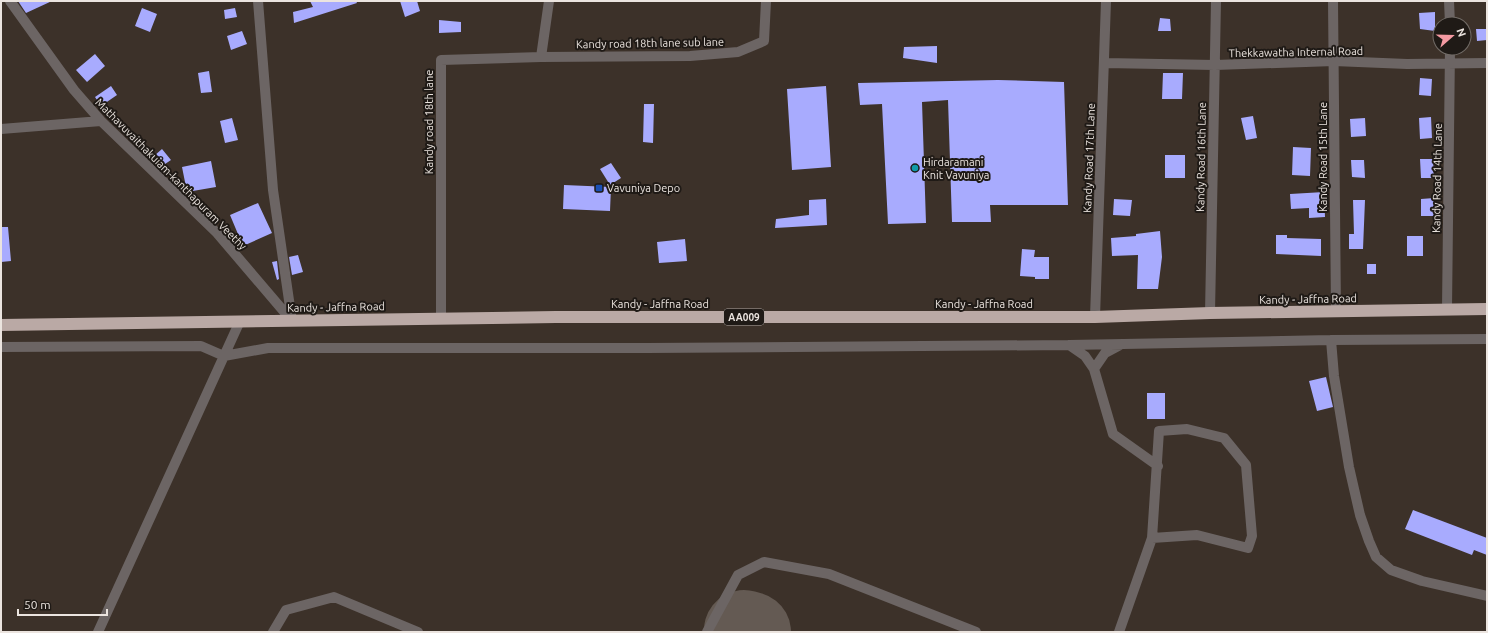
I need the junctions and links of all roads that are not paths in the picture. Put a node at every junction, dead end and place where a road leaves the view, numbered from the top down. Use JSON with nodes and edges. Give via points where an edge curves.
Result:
{"nodes":[{"id":1,"x":10,"y":1,"type":"edge"},
{"id":2,"x":258,"y":1,"type":"edge"},
{"id":3,"x":549,"y":1,"type":"edge"},
{"id":4,"x":766,"y":1,"type":"edge"},
{"id":5,"x":1106,"y":1,"type":"edge"},
{"id":6,"x":1216,"y":1,"type":"edge"},
{"id":7,"x":1333,"y":1,"type":"edge"},
{"id":8,"x":1449,"y":1,"type":"edge"},
{"id":9,"x":1450,"y":16,"type":"edge"},
{"id":10,"x":1450,"y":56,"type":"edge"},
{"id":11,"x":541,"y":57,"type":"junction"},
{"id":12,"x":1334,"y":62,"type":"junction"},
{"id":13,"x":1105,"y":63,"type":"junction"},
{"id":14,"x":1451,"y":64,"type":"junction"},
{"id":15,"x":1487,"y":64,"type":"edge"},
{"id":16,"x":1215,"y":65,"type":"junction"},
{"id":17,"x":101,"y":122,"type":"junction"},
{"id":18,"x":1,"y":129,"type":"edge"},
{"id":19,"x":1447,"y":309,"type":"junction"},
{"id":20,"x":1487,"y":309,"type":"edge"},
{"id":21,"x":1336,"y":312,"type":"junction"},
{"id":22,"x":1210,"y":313,"type":"junction"},
{"id":23,"x":1095,"y":317,"type":"junction"},
{"id":24,"x":441,"y":318,"type":"junction"},
{"id":25,"x":240,"y":321,"type":"junction"},
{"id":26,"x":292,"y":321,"type":"junction"},
{"id":27,"x":1,"y":325,"type":"edge"},
{"id":28,"x":1487,"y":339,"type":"edge"},
{"id":29,"x":1331,"y":340,"type":"junction"},
{"id":30,"x":1122,"y":344,"type":"junction"},
{"id":31,"x":1069,"y":345,"type":"junction"},
{"id":32,"x":1,"y":346,"type":"edge"},
{"id":33,"x":224,"y":356,"type":"junction"},
{"id":34,"x":1094,"y":368,"type":"junction"},
{"id":35,"x":1158,"y":466,"type":"junction"},
{"id":36,"x":1152,"y":538,"type":"junction"},
{"id":37,"x":1487,"y":596,"type":"edge"},
{"id":38,"x":98,"y":632,"type":"edge"},
{"id":39,"x":273,"y":632,"type":"edge"},
{"id":40,"x":418,"y":632,"type":"edge"},
{"id":41,"x":707,"y":632,"type":"edge"},
{"id":42,"x":976,"y":632,"type":"edge"},
{"id":43,"x":1119,"y":632,"type":"edge"}],
"edges":[{"from":1,"to":17,"type":"street","name":"Mathavuvaithakuiam-kanthapuram Veethy","via":[[74,90]]},
{"from":2,"to":26,"type":"street","via":[[273,190]]},
{"from":3,"to":11,"type":"street"},
{"from":4,"to":11,"type":"street","name":"Kandy road 18th lane sub lane","via":[[764,41],[738,52],[690,56]]},
{"from":5,"to":13,"type":"street","name":"Kandy Road 17th Lane"},
{"from":6,"to":16,"type":"street","name":"Kandy Road 16th Lane"},
{"from":7,"to":12,"type":"street","name":"Kandy Road 15th Lane"},
{"from":8,"to":9,"type":"street"},
{"from":10,"to":14,"type":"street","name":"Kandy Road 14th Lane"},
{"from":11,"to":24,"type":"street","name":"Kandy road 18th lane","via":[[441,60]]},
{"from":12,"to":14,"type":"street","name":"Thekkawatha Internal Road"},
{"from":12,"to":16,"type":"street","name":"Thekkawatha Internal Road"},
{"from":12,"to":21,"type":"street","name":"Kandy Road 15th Lane"},
{"from":13,"to":16,"type":"street","name":"Thekkawatha Internal Road"},
{"from":13,"to":23,"type":"street","name":"Kandy Road 17th Lane"},
{"from":14,"to":15,"type":"street","name":"Thekkawatha Internal Road"},
{"from":14,"to":19,"type":"street","name":"Kandy Road 14th Lane"},
{"from":16,"to":22,"type":"street","name":"Kandy Road 16th Lane"},
{"from":17,"to":18,"type":"street"},
{"from":17,"to":26,"type":"street","name":"Mathavuvaithakuiam-kanthapuram Veethy","via":[[217,233]]},
{"from":19,"to":20,"type":"highway","name":"Kandy - Jaffna Road","number":"AA009"},
{"from":19,"to":21,"type":"highway","name":"Kandy - Jaffna Road","number":"AA009"},
{"from":21,"to":22,"type":"highway","name":"Kandy - Jaffna Road","number":"AA009"},
{"from":22,"to":23,"type":"highway","name":"Kandy - Jaffna Road","number":"AA009"},
{"from":23,"to":24,"type":"highway","name":"Kandy - Jaffna Road","number":"AA009"},
{"from":24,"to":26,"type":"highway","name":"Kandy - Jaffna Road","number":"AA009"},
{"from":25,"to":26,"type":"highway","name":"Kandy - Jaffna Road","number":"AA009"},
{"from":25,"to":27,"type":"highway","name":"Kandy - Jaffna Road","number":"AA009"},
{"from":25,"to":33,"type":"street"},
{"from":28,"to":29,"type":"street"},
{"from":29,"to":30,"type":"street"},
{"from":29,"to":37,"type":"street","via":[[1334,376],[1349,467],[1360,515],[1376,557],[1397,573]]},
{"from":30,"to":31,"type":"street"},
{"from":30,"to":34,"type":"street","via":[[1105,353]]},
{"from":31,"to":33,"type":"street","via":[[268,348]]},
{"from":31,"to":34,"type":"street","via":[[1085,356]]},
{"from":32,"to":33,"type":"street","via":[[201,346]]},
{"from":33,"to":38,"type":"street"},
{"from":34,"to":35,"type":"street","via":[[1113,434]]},
{"from":35,"to":36,"type":"street"},
{"from":35,"to":36,"type":"street","via":[[1160,430],[1187,430],[1224,438],[1246,465],[1252,536],[1248,548],[1197,535]]},
{"from":36,"to":43,"type":"street"},
{"from":39,"to":40,"type":"street","via":[[286,610],[334,597]]},
{"from":41,"to":42,"type":"street","via":[[738,575],[764,562],[829,574]]}]}
